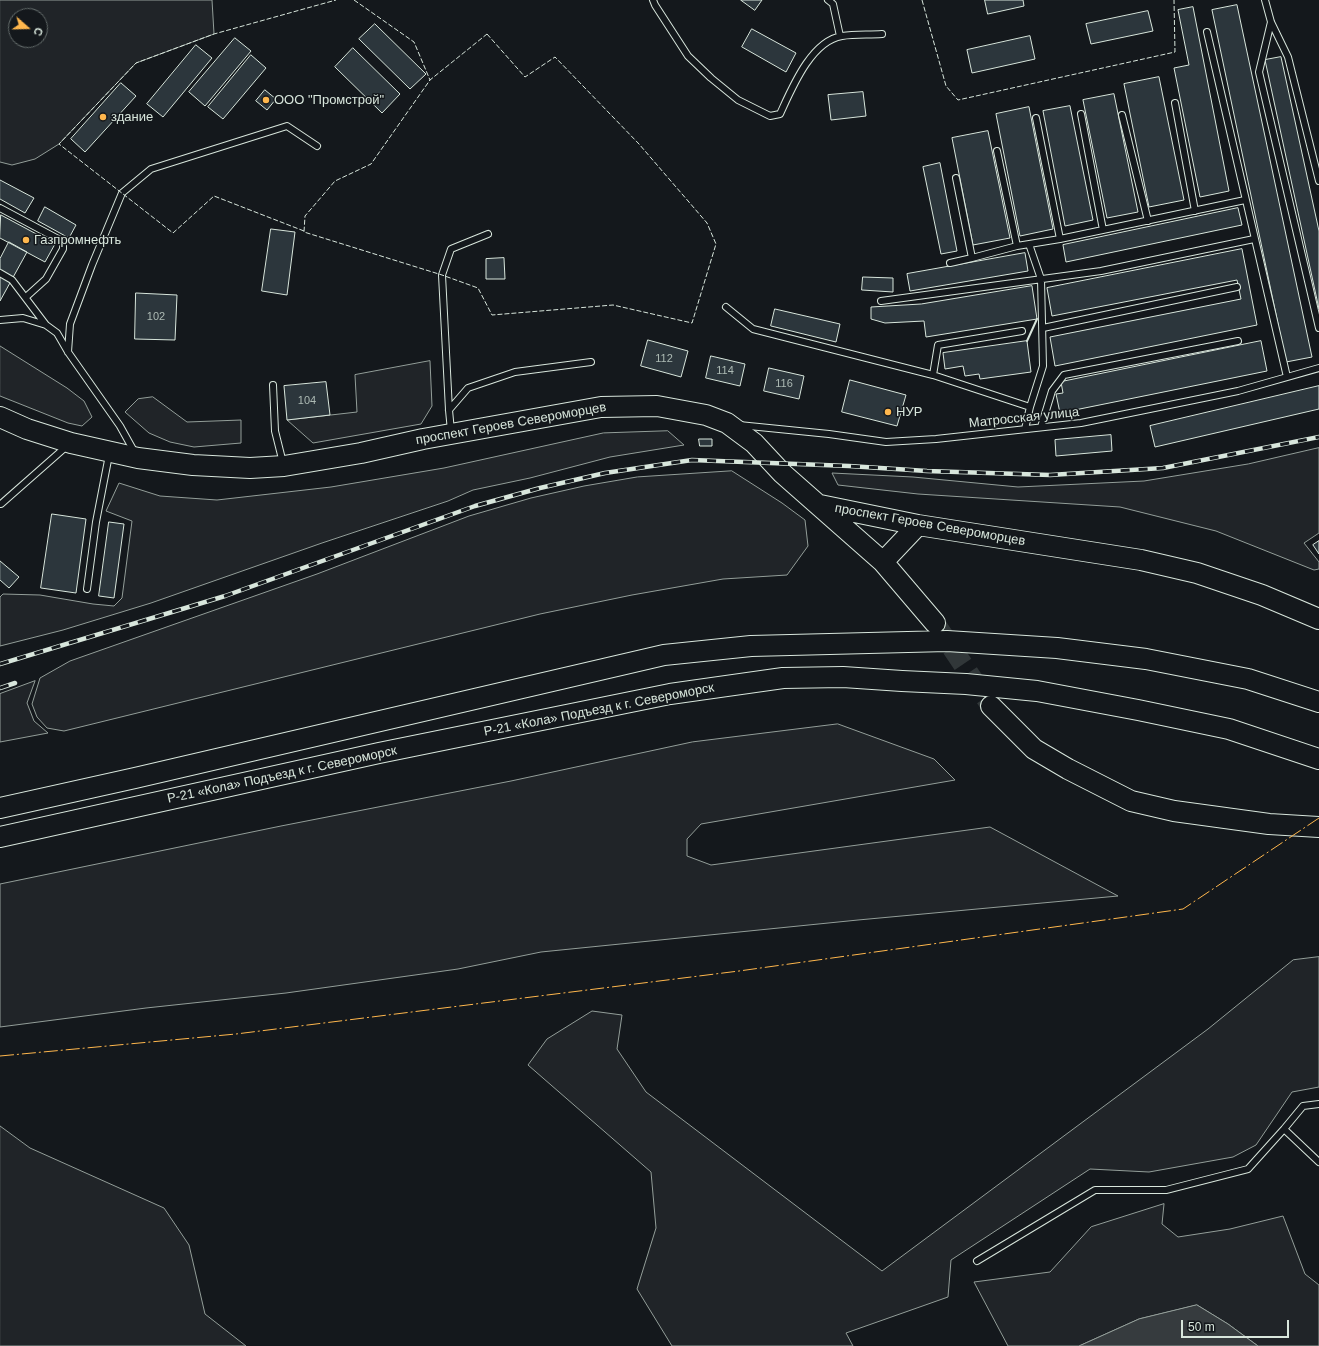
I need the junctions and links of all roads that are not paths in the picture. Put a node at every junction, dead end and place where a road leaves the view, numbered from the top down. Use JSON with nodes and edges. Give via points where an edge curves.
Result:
{"nodes":[{"id":1,"x":653,"y":0,"type":"edge"},
{"id":2,"x":828,"y":0,"type":"edge"},
{"id":3,"x":1265,"y":0,"type":"edge"},
{"id":4,"x":1271,"y":22,"type":"junction"},
{"id":5,"x":1207,"y":32,"type":"dead end"},
{"id":6,"x":882,"y":34,"type":"dead end"},
{"id":7,"x":840,"y":36,"type":"junction"},
{"id":8,"x":1175,"y":103,"type":"dead end"},
{"id":9,"x":1081,"y":114,"type":"dead end"},
{"id":10,"x":1122,"y":115,"type":"dead end"},
{"id":11,"x":1036,"y":118,"type":"dead end"},
{"id":12,"x":317,"y":146,"type":"dead end"},
{"id":13,"x":997,"y":151,"type":"dead end"},
{"id":14,"x":956,"y":178,"type":"dead end"},
{"id":15,"x":1319,"y":181,"type":"edge"},
{"id":16,"x":1245,"y":200,"type":"junction"},
{"id":17,"x":0,"y":208,"type":"edge"},
{"id":18,"x":1196,"y":211,"type":"junction"},
{"id":19,"x":1148,"y":221,"type":"junction"},
{"id":20,"x":1103,"y":230,"type":"junction"},
{"id":21,"x":488,"y":234,"type":"dead end"},
{"id":22,"x":1060,"y":239,"type":"junction"},
{"id":23,"x":1254,"y":239,"type":"junction"},
{"id":24,"x":1029,"y":244,"type":"junction"},
{"id":25,"x":1017,"y":246,"type":"junction"},
{"id":26,"x":972,"y":258,"type":"junction"},
{"id":27,"x":950,"y":263,"type":"dead end"},
{"id":28,"x":0,"y":273,"type":"edge"},
{"id":29,"x":1042,"y":279,"type":"junction"},
{"id":30,"x":1237,"y":287,"type":"dead end"},
{"id":31,"x":26,"y":297,"type":"junction"},
{"id":32,"x":881,"y":301,"type":"dead end"},
{"id":33,"x":726,"y":307,"type":"dead end"},
{"id":34,"x":0,"y":320,"type":"edge"},
{"id":35,"x":46,"y":325,"type":"junction"},
{"id":36,"x":1042,"y":328,"type":"junction"},
{"id":37,"x":1319,"y":328,"type":"edge"},
{"id":38,"x":1022,"y":331,"type":"dead end"},
{"id":39,"x":1238,"y":341,"type":"dead end"},
{"id":40,"x":68,"y":352,"type":"junction"},
{"id":41,"x":591,"y":362,"type":"dead end"},
{"id":42,"x":1319,"y":368,"type":"edge"},
{"id":43,"x":933,"y":375,"type":"junction"},
{"id":44,"x":1286,"y":377,"type":"junction"},
{"id":45,"x":273,"y":385,"type":"dead end"},
{"id":46,"x":1030,"y":407,"type":"junction"},
{"id":47,"x":449,"y":410,"type":"junction"},
{"id":48,"x":0,"y":417,"type":"edge"},
{"id":49,"x":727,"y":423,"type":"junction"},
{"id":50,"x":1042,"y":427,"type":"junction"},
{"id":51,"x":1025,"y":429,"type":"junction"},
{"id":52,"x":452,"y":434,"type":"junction"},
{"id":53,"x":71,"y":443,"type":"junction"},
{"id":54,"x":109,"y":451,"type":"junction"},
{"id":55,"x":138,"y":458,"type":"junction"},
{"id":56,"x":284,"y":466,"type":"junction"},
{"id":57,"x":0,"y":504,"type":"edge"},
{"id":58,"x":819,"y":505,"type":"junction"},
{"id":59,"x":918,"y":525,"type":"junction"},
{"id":60,"x":883,"y":562,"type":"junction"},
{"id":61,"x":87,"y":589,"type":"dead end"},
{"id":62,"x":1318,"y":618,"type":"edge"},
{"id":63,"x":935,"y":623,"type":"tunnel mouth"},
{"id":64,"x":1319,"y":702,"type":"edge"},
{"id":65,"x":991,"y":706,"type":"tunnel mouth"},
{"id":66,"x":1319,"y":759,"type":"edge"},
{"id":67,"x":0,"y":808,"type":"edge"},
{"id":68,"x":1319,"y":827,"type":"edge"},
{"id":69,"x":0,"y":836,"type":"edge"},
{"id":70,"x":1319,"y":1104,"type":"edge"},
{"id":71,"x":1284,"y":1129,"type":"junction"},
{"id":72,"x":1319,"y":1162,"type":"edge"},
{"id":73,"x":977,"y":1261,"type":"dead end"}],
"edges":[{"from":1,"to":7,"type":"lane","via":[[688,56],[738,100],[770,116],[780,114],[805,66],[821,46]]},
{"from":2,"to":7,"type":"lane","via":[[833,4]]},
{"from":3,"to":4,"type":"lane"},
{"from":4,"to":15,"type":"lane","via":[[1288,56]]},
{"from":4,"to":37,"type":"lane","via":[[1259,72]]},
{"from":5,"to":16,"type":"lane"},
{"from":6,"to":7,"type":"lane"},
{"from":8,"to":18,"type":"lane"},
{"from":9,"to":20,"type":"lane"},
{"from":10,"to":19,"type":"lane"},
{"from":11,"to":22,"type":"lane"},
{"from":12,"to":40,"type":"lane","via":[[287,126],[151,169],[122,193],[70,324]]},
{"from":13,"to":25,"type":"lane"},
{"from":14,"to":26,"type":"lane"},
{"from":16,"to":18,"type":"lane"},
{"from":16,"to":23,"type":"lane"},
{"from":17,"to":31,"type":"lane","via":[[62,240],[63,243],[63,249],[46,279]]},
{"from":18,"to":19,"type":"lane"},
{"from":19,"to":20,"type":"lane"},
{"from":20,"to":22,"type":"lane"},
{"from":21,"to":47,"type":"lane","via":[[451,249],[442,274]]},
{"from":22,"to":24,"type":"lane"},
{"from":23,"to":29,"type":"lane","via":[[1101,271]]},
{"from":23,"to":44,"type":"lane"},
{"from":24,"to":25,"type":"lane"},
{"from":24,"to":29,"type":"lane"},
{"from":25,"to":26,"type":"lane"},
{"from":26,"to":27,"type":"lane"},
{"from":28,"to":31,"type":"lane","via":[[12,280]]},
{"from":29,"to":32,"type":"lane"},
{"from":29,"to":36,"type":"lane"},
{"from":30,"to":36,"type":"lane"},
{"from":31,"to":35,"type":"lane"},
{"from":33,"to":43,"type":"lane","via":[[753,329]]},
{"from":34,"to":35,"type":"lane","via":[[23,318]]},
{"from":35,"to":40,"type":"lane","via":[[57,333]]},
{"from":36,"to":46,"type":"lane","via":[[1043,366]]},
{"from":38,"to":43,"type":"lane","via":[[938,345]]},
{"from":39,"to":50,"type":"lane","via":[[1064,375],[1052,391]]},
{"from":40,"to":55,"type":"lane","via":[[120,426]]},
{"from":41,"to":47,"type":"lane","via":[[515,372],[468,388]]},
{"from":42,"to":44,"type":"lane","name":"Матросская улица"},
{"from":43,"to":46,"type":"lane"},
{"from":44,"to":50,"type":"lane","name":"Матросская улица","via":[[1238,390],[1081,423]]},
{"from":45,"to":56,"type":"lane","via":[[275,431]]},
{"from":46,"to":51,"type":"lane"},
{"from":47,"to":52,"type":"lane"},
{"from":48,"to":53,"type":"main road","name":"проспект Героев Североморцев"},
{"from":49,"to":51,"type":"lane","name":"Матросская улица","via":[[886,442]]},
{"from":49,"to":52,"type":"main road","name":"проспект Героев Североморцев","via":[[706,415],[657,406],[601,407]]},
{"from":49,"to":58,"type":"main road","name":"проспект Героев Североморцев","via":[[754,442],[782,473]]},
{"from":50,"to":51,"type":"lane","name":"Матросская улица"},
{"from":52,"to":56,"type":"main road","name":"проспект Героев Североморцев"},
{"from":53,"to":54,"type":"main road","name":"проспект Героев Североморцев"},
{"from":53,"to":57,"type":"lane"},
{"from":54,"to":55,"type":"main road","name":"проспект Героев Североморцев"},
{"from":54,"to":61,"type":"lane"},
{"from":55,"to":56,"type":"main road","name":"проспект Героев Североморцев","via":[[250,468]]},
{"from":58,"to":59,"type":"main road","name":"проспект Героев Североморцев"},
{"from":58,"to":60,"type":"main road"},
{"from":59,"to":60,"type":"main road"},
{"from":59,"to":62,"type":"main road","name":"проспект Героев Североморцев","via":[[1141,560],[1197,573],[1262,595]]},
{"from":60,"to":63,"type":"main road"},
{"from":64,"to":67,"type":"main road","via":[[1248,678],[1146,659],[1057,648],[947,641],[751,646],[664,655]]},
{"from":65,"to":68,"type":"main road","via":[[1034,749],[1131,801],[1174,811],[1269,824]]},
{"from":66,"to":69,"type":"main road","name":"Р-21 «Кола» Подъезд к г. Североморск","via":[[1229,729],[1037,691],[843,677],[783,678],[663,695]]},
{"from":70,"to":71,"type":"lane","via":[[1302,1106]]},
{"from":71,"to":72,"type":"lane"},
{"from":71,"to":73,"type":"lane","via":[[1248,1170],[1166,1190],[1095,1190]]}]}
